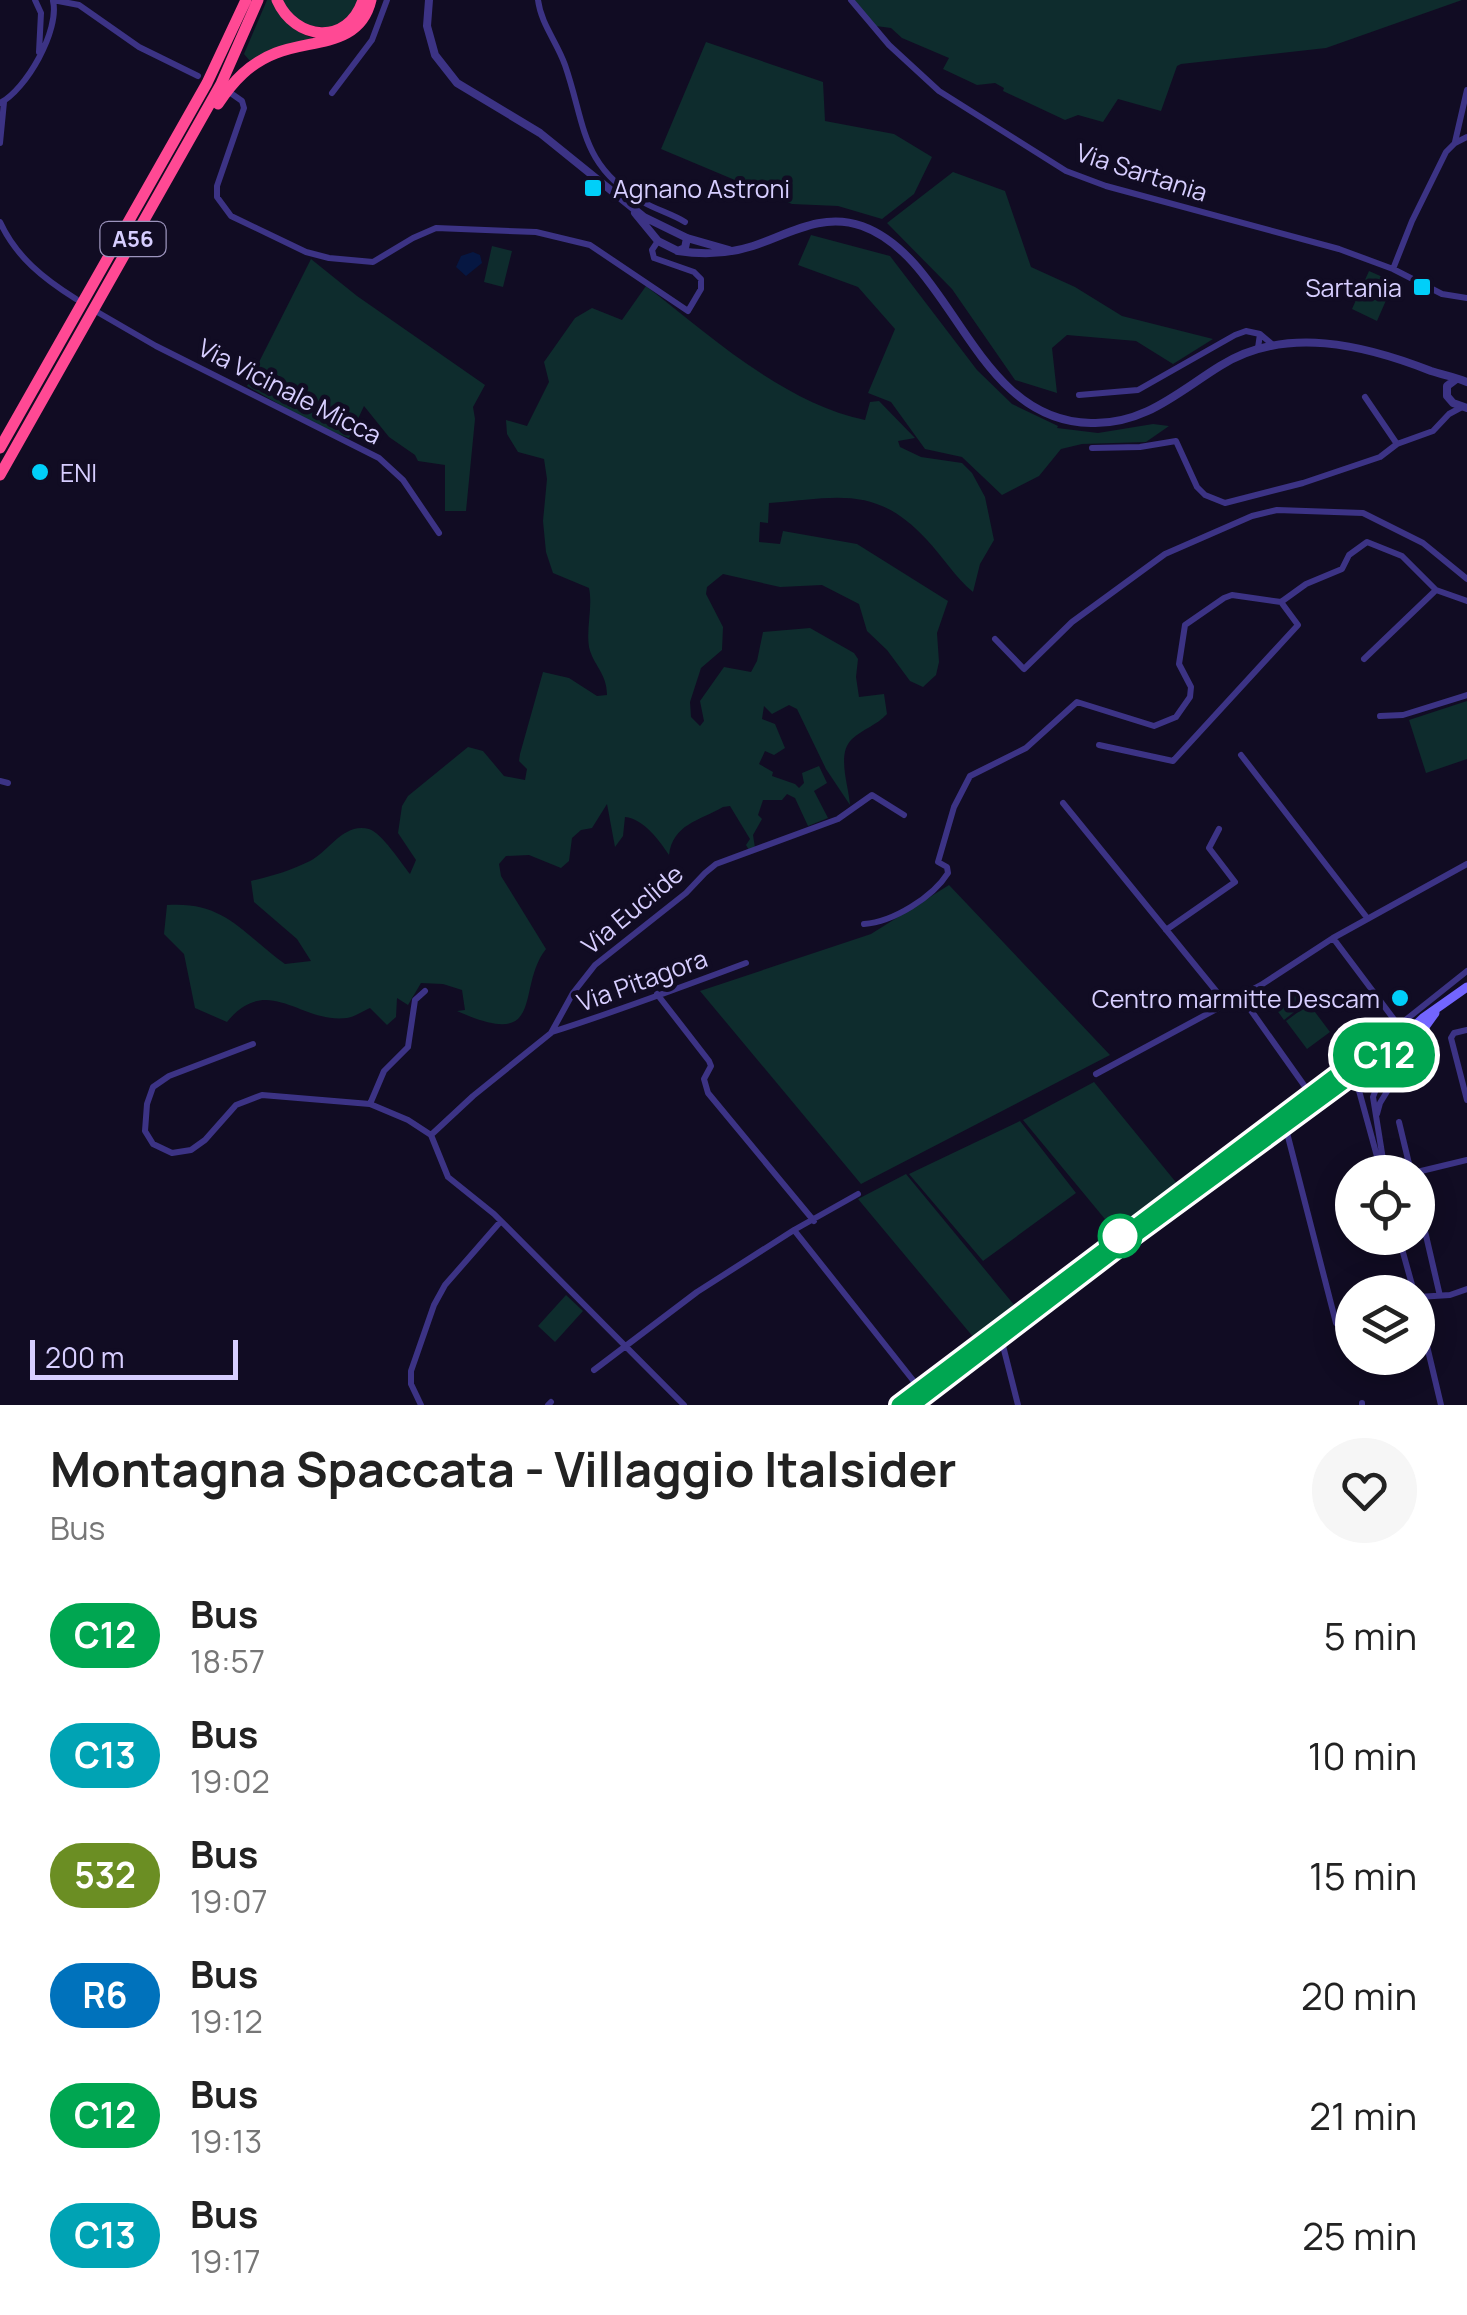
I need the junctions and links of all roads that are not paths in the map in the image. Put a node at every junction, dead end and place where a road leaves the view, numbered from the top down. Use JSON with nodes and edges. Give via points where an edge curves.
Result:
{"nodes":[{"id":1,"x":52,"y":0,"type":"edge"},
{"id":2,"x":242,"y":0,"type":"edge"},
{"id":3,"x":258,"y":0,"type":"edge"},
{"id":4,"x":277,"y":0,"type":"edge"},
{"id":5,"x":364,"y":0,"type":"edge"},
{"id":6,"x":372,"y":0,"type":"edge"},
{"id":7,"x":388,"y":0,"type":"edge"},
{"id":8,"x":429,"y":0,"type":"edge"},
{"id":9,"x":538,"y":0,"type":"edge"},
{"id":10,"x":850,"y":0,"type":"edge"},
{"id":11,"x":63,"y":2,"type":"edge"},
{"id":12,"x":39,"y":5,"type":"edge"},
{"id":13,"x":55,"y":10,"type":"junction"},
{"id":14,"x":37,"y":58,"type":"junction"},
{"id":15,"x":203,"y":79,"type":"junction"},
{"id":16,"x":1467,"y":90,"type":"edge"},
{"id":17,"x":332,"y":93,"type":"dead end"},
{"id":18,"x":232,"y":94,"type":"dead end"},
{"id":19,"x":2,"y":102,"type":"edge"},
{"id":20,"x":1467,"y":136,"type":"edge"},
{"id":21,"x":0,"y":143,"type":"edge"},
{"id":22,"x":1455,"y":143,"type":"junction"},
{"id":23,"x":180,"y":156,"type":"junction"},
{"id":24,"x":629,"y":206,"type":"junction"},
{"id":25,"x":0,"y":222,"type":"edge"},
{"id":26,"x":669,"y":229,"type":"junction"},
{"id":27,"x":684,"y":235,"type":"junction"},
{"id":28,"x":660,"y":242,"type":"junction"},
{"id":29,"x":731,"y":251,"type":"junction"},
{"id":30,"x":678,"y":252,"type":"junction"},
{"id":31,"x":1393,"y":269,"type":"junction"},
{"id":32,"x":1467,"y":298,"type":"edge"},
{"id":33,"x":76,"y":299,"type":"dead end"},
{"id":34,"x":99,"y":313,"type":"dead end"},
{"id":35,"x":1260,"y":334,"type":"junction"},
{"id":36,"x":1273,"y":345,"type":"junction"},
{"id":37,"x":1258,"y":348,"type":"junction"},
{"id":38,"x":1467,"y":370,"type":"edge"},
{"id":39,"x":1467,"y":382,"type":"edge"},
{"id":40,"x":1451,"y":383,"type":"junction"},
{"id":41,"x":1080,"y":395,"type":"dead end"},
{"id":42,"x":1365,"y":397,"type":"dead end"},
{"id":43,"x":1449,"y":400,"type":"junction"},
{"id":44,"x":1465,"y":405,"type":"edge"},
{"id":45,"x":1444,"y":419,"type":"junction"},
{"id":46,"x":1165,"y":431,"type":"dead end"},
{"id":47,"x":1176,"y":441,"type":"junction"},
{"id":48,"x":1397,"y":444,"type":"junction"},
{"id":49,"x":0,"y":448,"type":"edge"},
{"id":50,"x":1092,"y":448,"type":"dead end"},
{"id":51,"x":0,"y":475,"type":"edge"},
{"id":52,"x":439,"y":533,"type":"dead end"},
{"id":53,"x":1467,"y":580,"type":"edge"},
{"id":54,"x":1436,"y":590,"type":"junction"},
{"id":55,"x":1281,"y":602,"type":"junction"},
{"id":56,"x":1467,"y":602,"type":"edge"},
{"id":57,"x":995,"y":639,"type":"dead end"},
{"id":58,"x":1364,"y":659,"type":"dead end"},
{"id":59,"x":1467,"y":695,"type":"edge"},
{"id":60,"x":1380,"y":716,"type":"dead end"},
{"id":61,"x":1099,"y":744,"type":"dead end"},
{"id":62,"x":1241,"y":755,"type":"dead end"},
{"id":63,"x":1062,"y":803,"type":"dead end"},
{"id":64,"x":904,"y":815,"type":"dead end"},
{"id":65,"x":1219,"y":829,"type":"dead end"},
{"id":66,"x":1467,"y":864,"type":"edge"},
{"id":67,"x":1368,"y":919,"type":"junction"},
{"id":68,"x":864,"y":924,"type":"dead end"},
{"id":69,"x":1166,"y":930,"type":"junction"},
{"id":70,"x":1334,"y":938,"type":"junction"},
{"id":71,"x":746,"y":964,"type":"dead end"},
{"id":72,"x":1467,"y":971,"type":"edge"},
{"id":73,"x":1467,"y":988,"type":"edge"},
{"id":74,"x":424,"y":990,"type":"dead end"},
{"id":75,"x":657,"y":994,"type":"junction"},
{"id":76,"x":1240,"y":995,"type":"junction"},
{"id":77,"x":1225,"y":1002,"type":"junction"},
{"id":78,"x":1436,"y":1012,"type":"junction"},
{"id":79,"x":1402,"y":1030,"type":"junction"},
{"id":80,"x":1467,"y":1030,"type":"edge"},
{"id":81,"x":551,"y":1032,"type":"junction"},
{"id":82,"x":253,"y":1044,"type":"dead end"},
{"id":83,"x":1384,"y":1055,"type":"junction"},
{"id":84,"x":1406,"y":1064,"type":"junction"},
{"id":85,"x":1096,"y":1074,"type":"dead end"},
{"id":86,"x":1379,"y":1078,"type":"junction"},
{"id":87,"x":1392,"y":1084,"type":"junction"},
{"id":88,"x":1358,"y":1087,"type":"dead end"},
{"id":89,"x":1311,"y":1094,"type":"junction"},
{"id":90,"x":1467,"y":1100,"type":"edge"},
{"id":91,"x":370,"y":1104,"type":"junction"},
{"id":92,"x":1377,"y":1120,"type":"junction"},
{"id":93,"x":1399,"y":1122,"type":"dead end"},
{"id":94,"x":1285,"y":1124,"type":"junction"},
{"id":95,"x":431,"y":1136,"type":"junction"},
{"id":96,"x":1378,"y":1155,"type":"edge"},
{"id":97,"x":1381,"y":1155,"type":"edge"},
{"id":98,"x":1409,"y":1155,"type":"edge"},
{"id":99,"x":1467,"y":1160,"type":"edge"},
{"id":100,"x":1435,"y":1167,"type":"edge"},
{"id":101,"x":858,"y":1194,"type":"dead end"},
{"id":102,"x":502,"y":1221,"type":"junction"},
{"id":103,"x":814,"y":1221,"type":"junction"},
{"id":104,"x":794,"y":1230,"type":"junction"},
{"id":105,"x":1431,"y":1255,"type":"edge"},
{"id":106,"x":1467,"y":1289,"type":"edge"},
{"id":107,"x":1435,"y":1296,"type":"edge"},
{"id":108,"x":1440,"y":1296,"type":"junction"},
{"id":109,"x":1335,"y":1319,"type":"edge"},
{"id":110,"x":1001,"y":1338,"type":"junction"},
{"id":111,"x":627,"y":1345,"type":"junction"},
{"id":112,"x":594,"y":1370,"type":"dead end"},
{"id":113,"x":1434,"y":1375,"type":"edge"},
{"id":114,"x":920,"y":1389,"type":"junction"},
{"id":115,"x":421,"y":1405,"type":"edge"},
{"id":116,"x":684,"y":1405,"type":"edge"},
{"id":117,"x":899,"y":1405,"type":"edge"},
{"id":118,"x":912,"y":1405,"type":"edge"},
{"id":119,"x":1018,"y":1405,"type":"edge"},
{"id":120,"x":1441,"y":1405,"type":"edge"}],
"edges":[{"from":1,"to":11,"type":"street"},
{"from":1,"to":13,"type":"street"},
{"from":2,"to":15,"type":"highway","number":"A56"},
{"from":3,"to":23,"type":"highway","number":"A56"},
{"from":4,"to":5,"type":"highway","via":[[291,22],[321,34],[345,26]]},
{"from":6,"to":23,"type":"highway","via":[[364,19],[344,36],[288,48],[243,72]]},
{"from":7,"to":17,"type":"street","via":[[372,40]]},
{"from":8,"to":24,"type":"street","via":[[435,55],[457,84],[540,133]]},
{"from":9,"to":27,"type":"street","via":[[593,158],[633,195],[685,222]]},
{"from":10,"to":31,"type":"street","name":"Via Sartania","via":[[939,91],[1066,170]]},
{"from":11,"to":13,"type":"street"},
{"from":11,"to":15,"type":"street","via":[[80,4],[139,47]]},
{"from":12,"to":13,"type":"street","via":[[48,15]]},
{"from":12,"to":14,"type":"street"},
{"from":13,"to":14,"type":"street"},
{"from":14,"to":19,"type":"street"},
{"from":15,"to":49,"type":"highway","number":"A56"},
{"from":16,"to":22,"type":"street"},
{"from":18,"to":28,"type":"street","via":[[244,108],[217,197],[232,216],[306,252],[365,263],[436,228],[536,232],[590,244],[688,310],[701,279],[654,258]]},
{"from":19,"to":21,"type":"street"},
{"from":20,"to":22,"type":"street"},
{"from":22,"to":31,"type":"street"},
{"from":23,"to":51,"type":"highway","number":"A56"},
{"from":24,"to":26,"type":"street"},
{"from":24,"to":28,"type":"street"},
{"from":25,"to":33,"type":"street","via":[[37,272]]},
{"from":26,"to":27,"type":"street"},
{"from":26,"to":28,"type":"street","via":[[660,233]]},
{"from":27,"to":29,"type":"street"},
{"from":27,"to":30,"type":"street","via":[[685,248]]},
{"from":28,"to":30,"type":"street"},
{"from":29,"to":30,"type":"street"},
{"from":29,"to":37,"type":"street","via":[[835,221],[875,232],[911,262],[997,376],[1027,401],[1090,424],[1140,416]]},
{"from":31,"to":32,"type":"street","name":"Via Sartania","via":[[1442,294]]},
{"from":34,"to":52,"type":"street","name":"Via Vicinale Micca","via":[[379,458]]},
{"from":35,"to":36,"type":"street"},
{"from":35,"to":37,"type":"street"},
{"from":35,"to":41,"type":"street","via":[[1234,335],[1138,390]]},
{"from":36,"to":37,"type":"street"},
{"from":36,"to":40,"type":"street","via":[[1393,355]]},
{"from":38,"to":40,"type":"street"},
{"from":39,"to":40,"type":"street"},
{"from":40,"to":43,"type":"street"},
{"from":42,"to":48,"type":"street"},
{"from":43,"to":44,"type":"street"},
{"from":43,"to":45,"type":"street"},
{"from":44,"to":45,"type":"street"},
{"from":45,"to":48,"type":"street","via":[[1433,431]]},
{"from":46,"to":47,"type":"street"},
{"from":47,"to":48,"type":"street","via":[[1197,487],[1224,504],[1380,457]]},
{"from":47,"to":50,"type":"street"},
{"from":53,"to":57,"type":"street","via":[[1423,542],[1362,514],[1277,510],[1166,554],[1085,612],[1024,669]]},
{"from":54,"to":55,"type":"street","via":[[1402,556],[1368,542],[1342,569]]},
{"from":54,"to":56,"type":"street"},
{"from":54,"to":58,"type":"street"},
{"from":55,"to":61,"type":"street","via":[[1298,625],[1173,761]]},
{"from":55,"to":68,"type":"street","via":[[1232,594],[1185,625],[1180,664],[1191,687],[1176,717],[1154,726],[1077,702],[1026,748],[970,776],[947,828],[938,862],[948,873],[941,884]]},
{"from":59,"to":60,"type":"street"},
{"from":62,"to":67,"type":"street"},
{"from":63,"to":69,"type":"street"},
{"from":64,"to":81,"type":"street","name":"Via Euclide","via":[[872,795],[838,819],[716,864],[595,965]]},
{"from":65,"to":69,"type":"street","via":[[1209,848],[1235,882]]},
{"from":66,"to":67,"type":"street"},
{"from":67,"to":70,"type":"street"},
{"from":69,"to":77,"type":"street"},
{"from":70,"to":76,"type":"street"},
{"from":70,"to":79,"type":"street"},
{"from":71,"to":75,"type":"street","name":"Via Pitagora"},
{"from":72,"to":79,"type":"street"},
{"from":73,"to":78,"type":"main road"},
{"from":74,"to":91,"type":"street","via":[[415,1000],[408,1047],[384,1071]]},
{"from":75,"to":81,"type":"street","name":"Via Pitagora"},
{"from":75,"to":103,"type":"street","via":[[709,1061],[708,1093]]},
{"from":76,"to":77,"type":"street"},
{"from":76,"to":89,"type":"street"},
{"from":77,"to":85,"type":"street"},
{"from":78,"to":79,"type":"main road"},
{"from":78,"to":84,"type":"main road","via":[[1417,1034]]},
{"from":79,"to":83,"type":"main road"},
{"from":80,"to":90,"type":"street","via":[[1451,1040]]},
{"from":81,"to":95,"type":"street","name":"Via Euclide"},
{"from":82,"to":91,"type":"street","via":[[153,1087],[145,1131],[153,1144],[172,1153],[191,1150],[230,1110],[254,1097]]},
{"from":83,"to":84,"type":"main road","via":[[1394,1053]]},
{"from":83,"to":86,"type":"main road","via":[[1376,1066]]},
{"from":83,"to":89,"type":"main road","via":[[1350,1065]]},
{"from":84,"to":87,"type":"main road","via":[[1404,1078]]},
{"from":86,"to":87,"type":"main road"},
{"from":86,"to":92,"type":"street","via":[[1373,1097]]},
{"from":86,"to":94,"type":"main road","via":[[1353,1075]]},
{"from":87,"to":92,"type":"street"},
{"from":88,"to":96,"type":"street"},
{"from":89,"to":114,"type":"main road"},
{"from":91,"to":95,"type":"street"},
{"from":92,"to":97,"type":"street"},
{"from":93,"to":98,"type":"street"},
{"from":94,"to":109,"type":"street"},
{"from":94,"to":110,"type":"main road"},
{"from":95,"to":102,"type":"street","via":[[448,1178]]},
{"from":99,"to":100,"type":"street"},
{"from":101,"to":103,"type":"street"},
{"from":102,"to":111,"type":"street"},
{"from":102,"to":115,"type":"street","via":[[439,1294],[411,1371]]},
{"from":103,"to":104,"type":"street"},
{"from":104,"to":111,"type":"street"},
{"from":104,"to":114,"type":"street"},
{"from":105,"to":108,"type":"street"},
{"from":106,"to":108,"type":"street"},
{"from":107,"to":108,"type":"street"},
{"from":110,"to":118,"type":"main road"},
{"from":110,"to":119,"type":"street"},
{"from":111,"to":112,"type":"street"},
{"from":111,"to":116,"type":"street"},
{"from":113,"to":120,"type":"street"},
{"from":114,"to":117,"type":"main road"}]}
